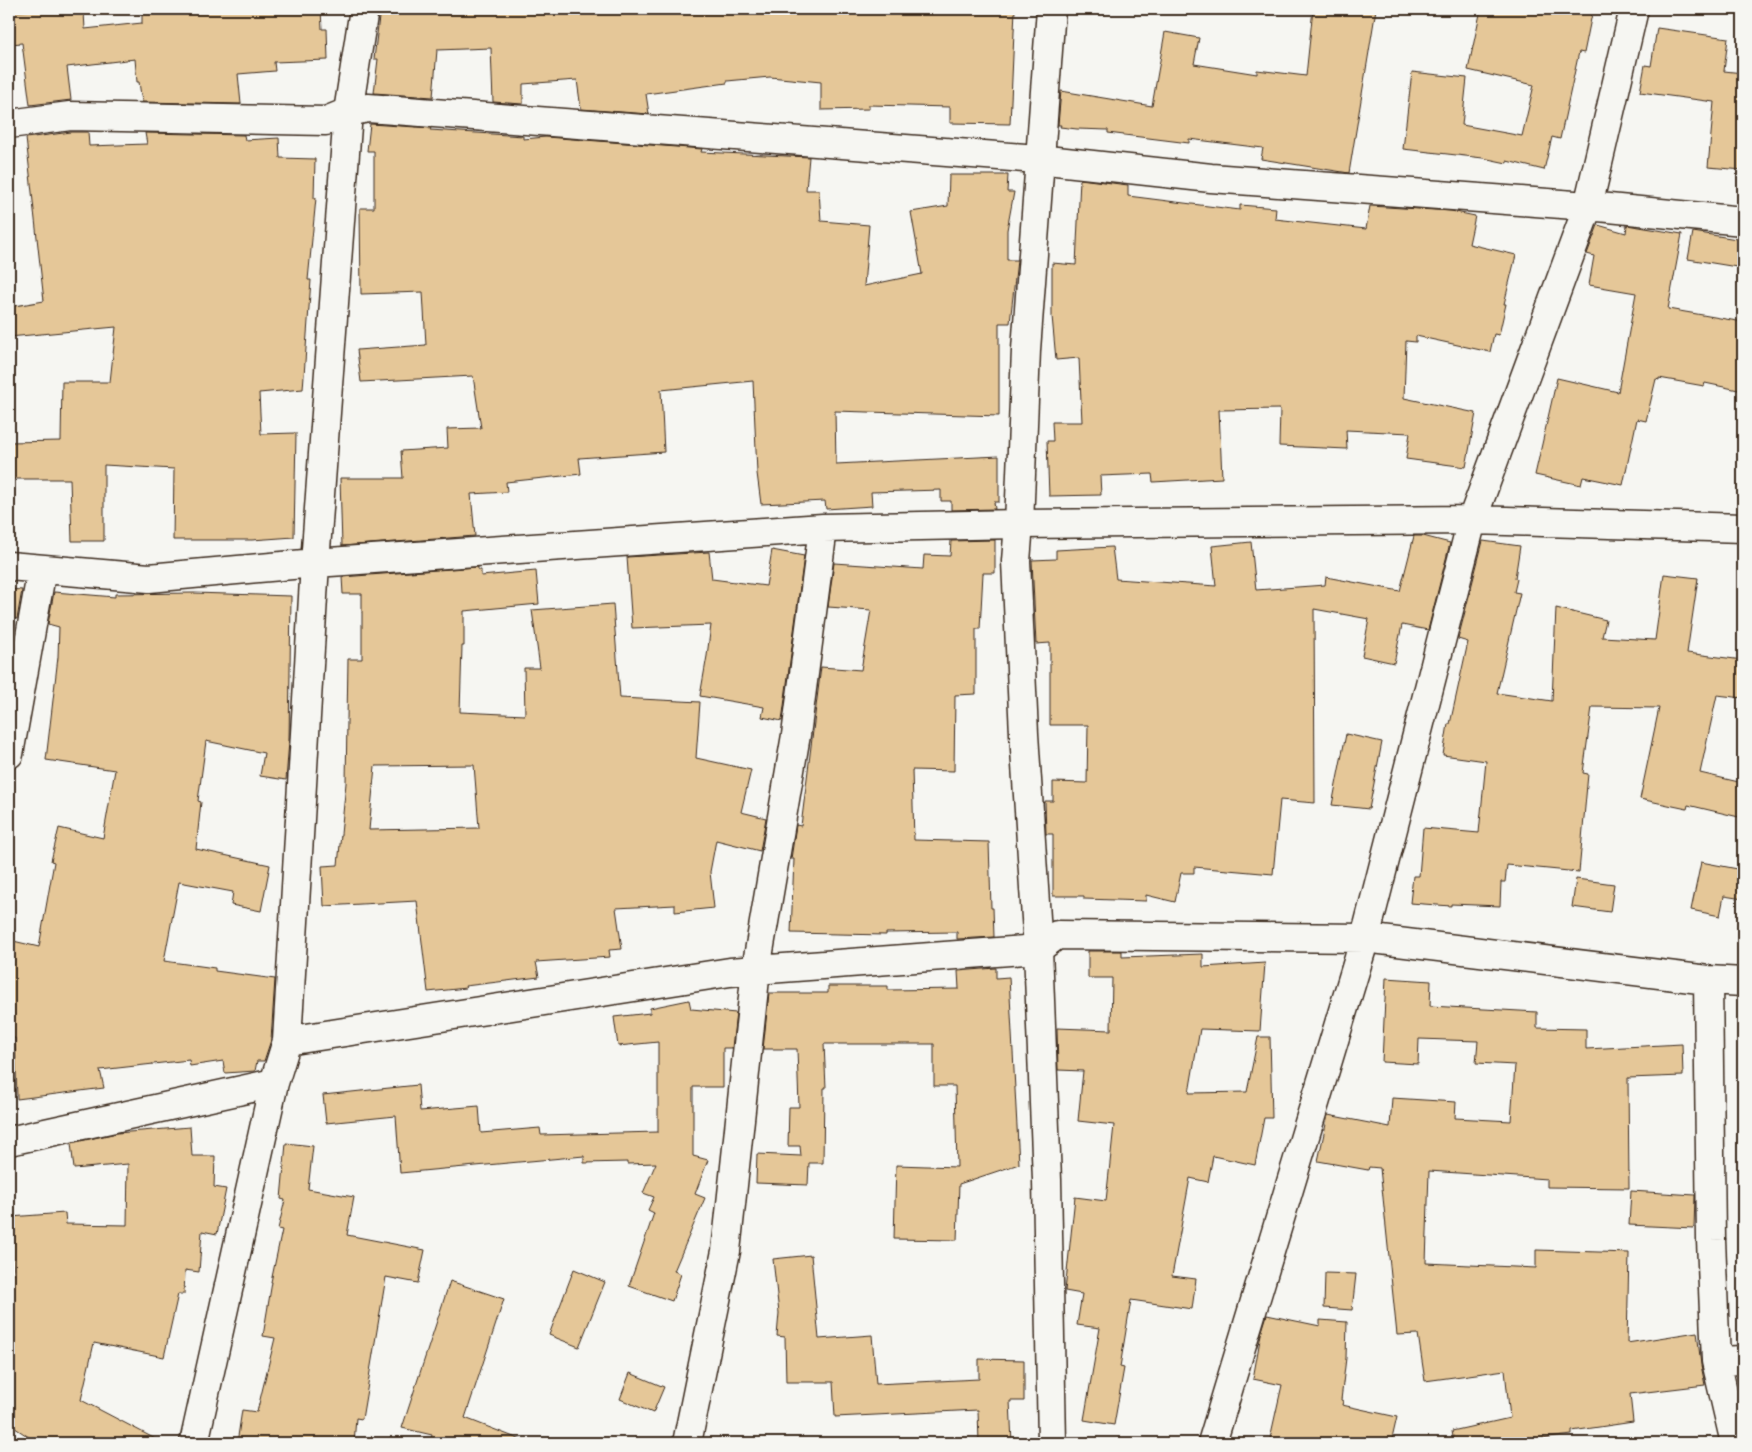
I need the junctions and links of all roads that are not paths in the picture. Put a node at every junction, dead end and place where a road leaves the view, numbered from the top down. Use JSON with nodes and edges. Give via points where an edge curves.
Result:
{"nodes":[{"id":1,"x":364,"y":9,"type":"edge"},
{"id":2,"x":1050,"y":9,"type":"edge"},
{"id":3,"x":1634,"y":9,"type":"edge"},
{"id":4,"x":348,"y":112,"type":"junction"},
{"id":5,"x":9,"y":124,"type":"edge"},
{"id":6,"x":1038,"y":159,"type":"junction"},
{"id":7,"x":1588,"y":206,"type":"junction"},
{"id":8,"x":1743,"y":221,"type":"edge"},
{"id":9,"x":1472,"y":520,"type":"junction"},
{"id":10,"x":1019,"y":524,"type":"junction"},
{"id":11,"x":823,"y":528,"type":"junction"},
{"id":12,"x":1743,"y":528,"type":"edge"},
{"id":13,"x":315,"y":563,"type":"junction"},
{"id":14,"x":9,"y":566,"type":"edge"},
{"id":15,"x":42,"y":569,"type":"junction"},
{"id":16,"x":9,"y":754,"type":"edge"},
{"id":17,"x":1365,"y":938,"type":"junction"},
{"id":18,"x":1038,"y":949,"type":"junction"},
{"id":19,"x":756,"y":969,"type":"junction"},
{"id":20,"x":1708,"y":980,"type":"junction"},
{"id":21,"x":1743,"y":982,"type":"edge"},
{"id":22,"x":287,"y":1041,"type":"junction"},
{"id":23,"x":274,"y":1084,"type":"junction"},
{"id":24,"x":9,"y":1140,"type":"edge"},
{"id":25,"x":1716,"y":1360,"type":"junction"},
{"id":26,"x":1743,"y":1360,"type":"edge"},
{"id":27,"x":194,"y":1443,"type":"edge"},
{"id":28,"x":687,"y":1443,"type":"edge"},
{"id":29,"x":1052,"y":1443,"type":"edge"},
{"id":30,"x":1212,"y":1443,"type":"edge"},
{"id":31,"x":1736,"y":1443,"type":"edge"}],
"edges":[{"from":1,"to":4,"type":"street"},
{"from":2,"to":6,"type":"street"},
{"from":3,"to":7,"type":"street"},
{"from":4,"to":5,"type":"street","via":[[326,121],[70,116]]},
{"from":4,"to":6,"type":"street","via":[[368,108]]},
{"from":4,"to":13,"type":"street"},
{"from":6,"to":7,"type":"street","via":[[1211,178]]},
{"from":6,"to":10,"type":"street"},
{"from":7,"to":8,"type":"street"},
{"from":7,"to":9,"type":"street"},
{"from":9,"to":10,"type":"street"},
{"from":9,"to":12,"type":"street"},
{"from":9,"to":17,"type":"street"},
{"from":10,"to":11,"type":"street"},
{"from":10,"to":18,"type":"street","via":[[1016,561]]},
{"from":11,"to":13,"type":"street"},
{"from":11,"to":19,"type":"street","via":[[796,735]]},
{"from":13,"to":15,"type":"street","via":[[149,578]]},
{"from":13,"to":22,"type":"street"},
{"from":14,"to":15,"type":"street"},
{"from":15,"to":16,"type":"street"},
{"from":17,"to":18,"type":"street","via":[[1057,936]]},
{"from":17,"to":20,"type":"street"},
{"from":17,"to":30,"type":"street"},
{"from":18,"to":19,"type":"street"},
{"from":18,"to":29,"type":"street"},
{"from":19,"to":22,"type":"street"},
{"from":19,"to":28,"type":"street","via":[[726,1251]]},
{"from":20,"to":21,"type":"street"},
{"from":20,"to":25,"type":"street"},
{"from":22,"to":23,"type":"street"},
{"from":23,"to":24,"type":"street"},
{"from":23,"to":27,"type":"street"},
{"from":25,"to":26,"type":"street"},
{"from":25,"to":31,"type":"street"}]}
